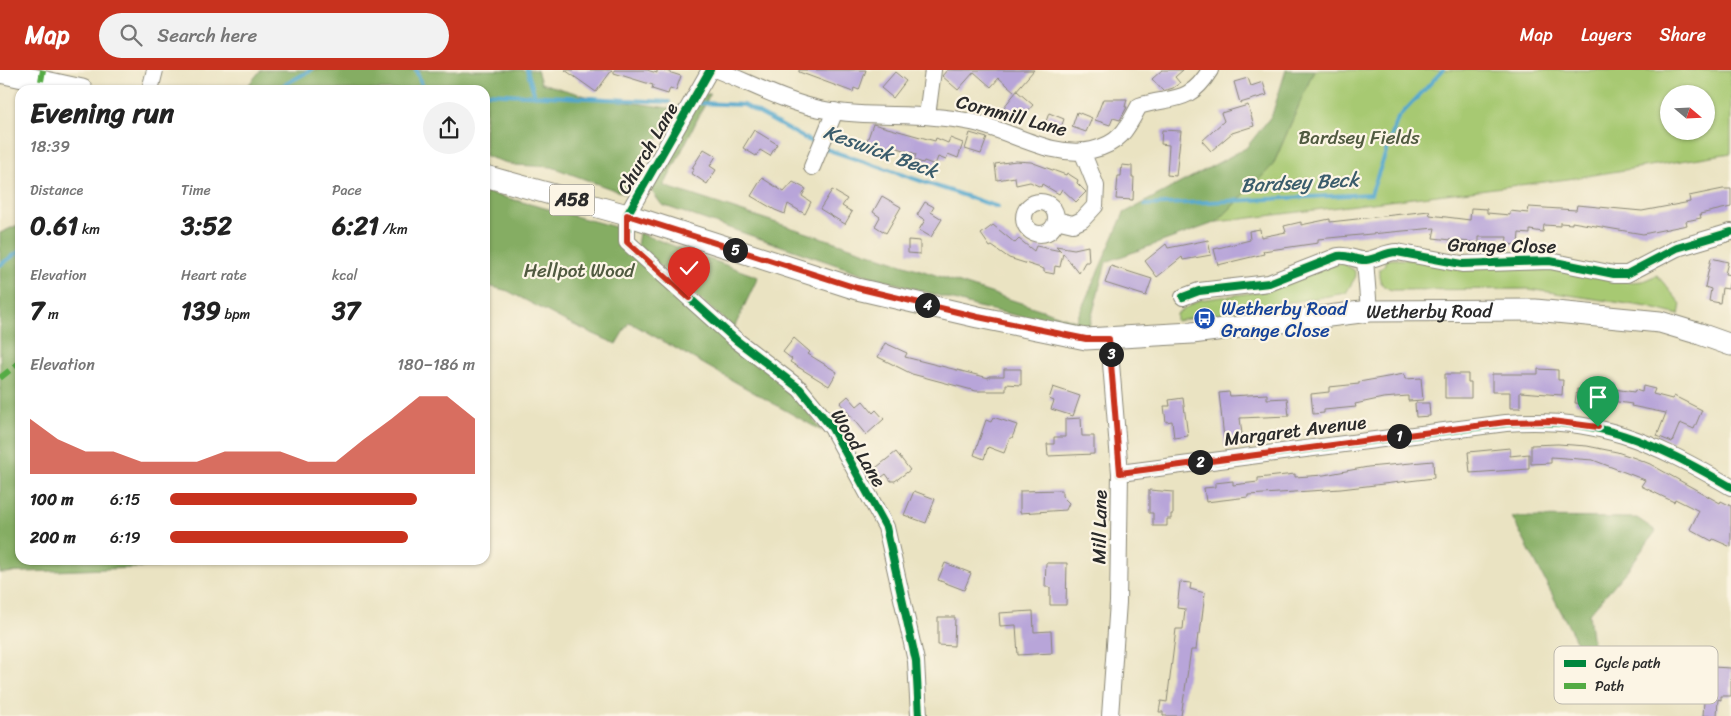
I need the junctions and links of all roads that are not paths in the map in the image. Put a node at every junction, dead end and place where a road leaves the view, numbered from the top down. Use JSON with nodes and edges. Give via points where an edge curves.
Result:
{"nodes":[{"id":1,"x":155,"y":70,"type":"edge"},
{"id":2,"x":710,"y":70,"type":"edge"},
{"id":3,"x":717,"y":70,"type":"edge"},
{"id":4,"x":933,"y":70,"type":"edge"},
{"id":5,"x":1210,"y":70,"type":"edge"},
{"id":6,"x":0,"y":72,"type":"edge"},
{"id":7,"x":59,"y":85,"type":"edge"},
{"id":8,"x":151,"y":85,"type":"edge"},
{"id":9,"x":835,"y":111,"type":"junction"},
{"id":10,"x":927,"y":116,"type":"junction"},
{"id":11,"x":1082,"y":151,"type":"junction"},
{"id":12,"x":814,"y":160,"type":"dead end"},
{"id":13,"x":490,"y":177,"type":"edge"},
{"id":14,"x":627,"y":215,"type":"junction"},
{"id":15,"x":1056,"y":220,"type":"dead end"},
{"id":16,"x":1731,"y":232,"type":"edge"},
{"id":17,"x":1365,"y":260,"type":"junction"},
{"id":18,"x":1183,"y":296,"type":"dead end"},
{"id":19,"x":1369,"y":311,"type":"junction"},
{"id":20,"x":1109,"y":339,"type":"junction"},
{"id":21,"x":1731,"y":345,"type":"edge"},
{"id":22,"x":1120,"y":473,"type":"junction"},
{"id":23,"x":1731,"y":487,"type":"edge"},
{"id":24,"x":920,"y":716,"type":"edge"},
{"id":25,"x":1110,"y":716,"type":"edge"}],
"edges":[{"from":1,"to":8,"type":"street"},
{"from":2,"to":14,"type":"street","name":"Church Lane"},
{"from":3,"to":9,"type":"street","name":"Cornmill Lane","via":[[804,104]]},
{"from":4,"to":10,"type":"street"},
{"from":5,"to":11,"type":"street","name":"Cornmill Lane","via":[[1196,88],[1178,99],[1139,106],[1128,130],[1116,140]]},
{"from":6,"to":7,"type":"main road"},
{"from":9,"to":10,"type":"street","name":"Cornmill Lane"},
{"from":9,"to":12,"type":"street"},
{"from":10,"to":11,"type":"street","name":"Cornmill Lane","via":[[971,122],[1059,150]]},
{"from":11,"to":15,"type":"street","via":[[1096,186],[1095,206],[1082,220],[1073,224]]},
{"from":13,"to":14,"type":"main road","name":"Wetherby Road","number":"A58"},
{"from":14,"to":20,"type":"main road","name":"Wetherby Road","number":"A58","via":[[857,288],[987,319],[1086,339]]},
{"from":14,"to":24,"type":"street","name":"Wood Lane","via":[[627,242],[736,340],[800,389],[832,428],[886,527],[916,661]]},
{"from":16,"to":17,"type":"street","name":"Grange Close","via":[[1677,248],[1627,274],[1550,261],[1462,264],[1397,252]]},
{"from":17,"to":18,"type":"street","name":"Grange Close","via":[[1338,256],[1269,283],[1199,291]]},
{"from":17,"to":19,"type":"street"},
{"from":19,"to":20,"type":"main road","name":"Wetherby Road","number":"A58","via":[[1192,333]]},
{"from":19,"to":21,"type":"main road","name":"Wetherby Road","number":"A58","via":[[1535,310],[1603,315],[1660,322]]},
{"from":20,"to":22,"type":"street","name":"Mill Lane"},
{"from":22,"to":23,"type":"street","name":"Margaret Avenue","via":[[1506,422],[1552,421],[1598,427],[1642,440]]},
{"from":22,"to":25,"type":"street","name":"Mill Lane","via":[[1118,602]]}]}
